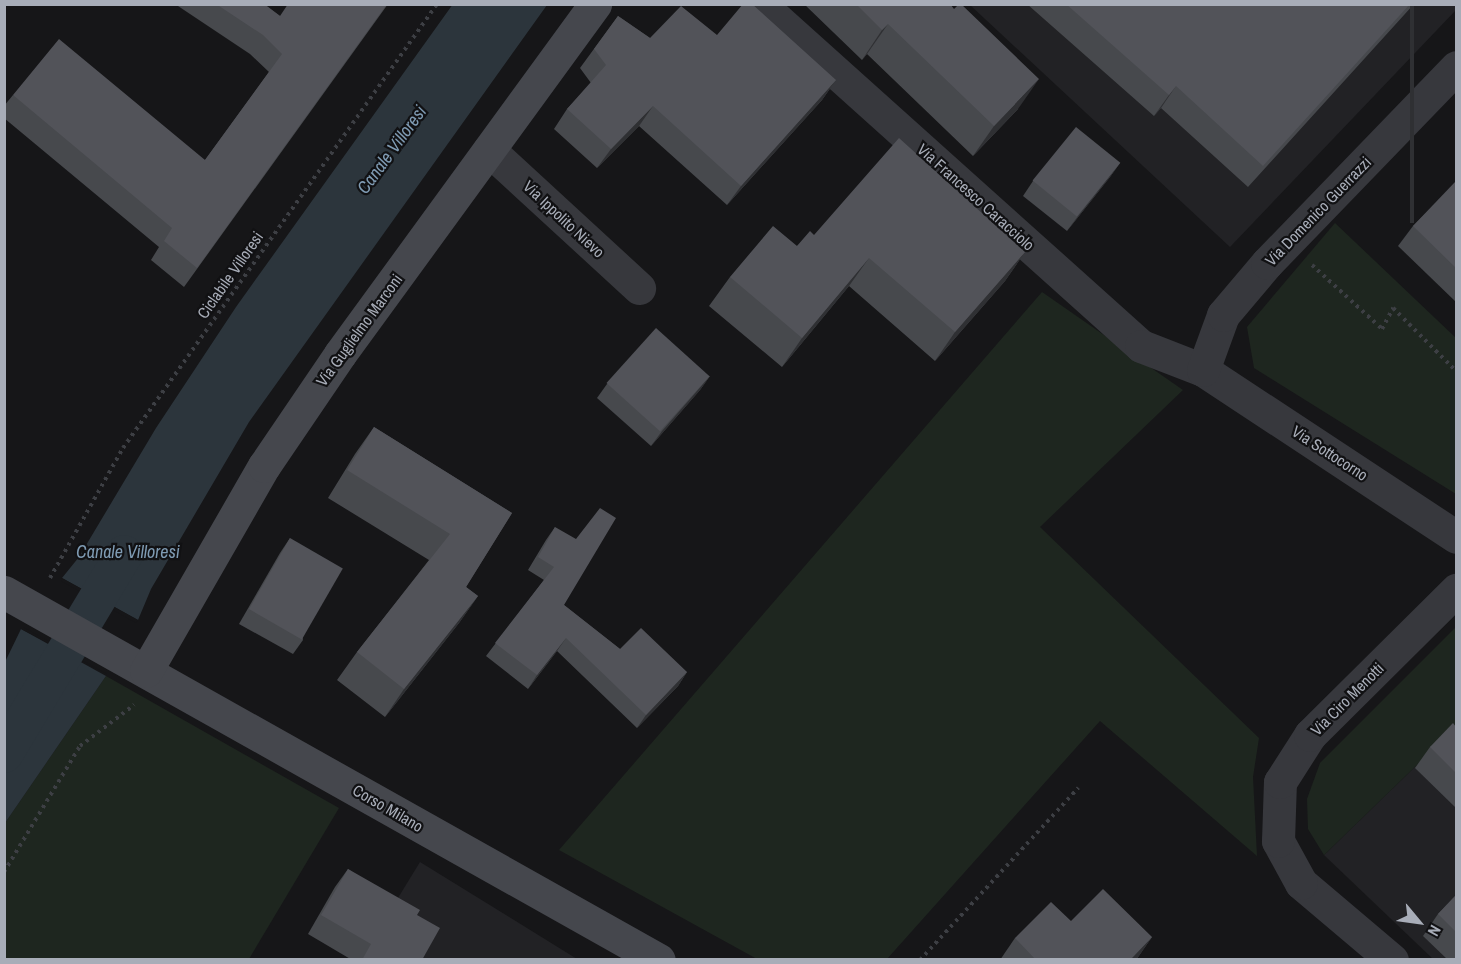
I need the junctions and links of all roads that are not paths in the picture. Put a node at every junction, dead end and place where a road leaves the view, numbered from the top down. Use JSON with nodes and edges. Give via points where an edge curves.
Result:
{"nodes":[{"id":1,"x":595,"y":4,"type":"edge"},
{"id":2,"x":760,"y":4,"type":"edge"},
{"id":3,"x":1456,"y":67,"type":"edge"},
{"id":4,"x":489,"y":150,"type":"junction"},
{"id":5,"x":639,"y":288,"type":"dead end"},
{"id":6,"x":1203,"y":370,"type":"junction"},
{"id":7,"x":1456,"y":537,"type":"edge"},
{"id":8,"x":1456,"y":590,"type":"edge"},
{"id":9,"x":20,"y":600,"type":"edge"},
{"id":10,"x":143,"y":669,"type":"junction"},
{"id":11,"x":659,"y":960,"type":"edge"},
{"id":12,"x":1392,"y":960,"type":"edge"}],
"edges":[{"from":1,"to":4,"type":"street","name":"Via Guglielmo Marconi"},
{"from":2,"to":6,"type":"street","name":"Via Francesco Caracciolo","via":[[1141,346]]},
{"from":3,"to":6,"type":"street","name":"Via Domenico Guerrazzi","via":[[1287,242],[1223,315]]},
{"from":4,"to":5,"type":"street","name":"Via Ippolito Nievo"},
{"from":4,"to":10,"type":"street","name":"Via Guglielmo Marconi","via":[[264,466]]},
{"from":6,"to":7,"type":"street","name":"Via Sottocorno"},
{"from":8,"to":12,"type":"street","name":"Via Ciro Menotti","via":[[1310,735],[1280,782],[1278,841],[1301,883]]},
{"from":9,"to":10,"type":"street","name":"Corso Milano"},
{"from":10,"to":11,"type":"street","name":"Corso Milano"}]}
